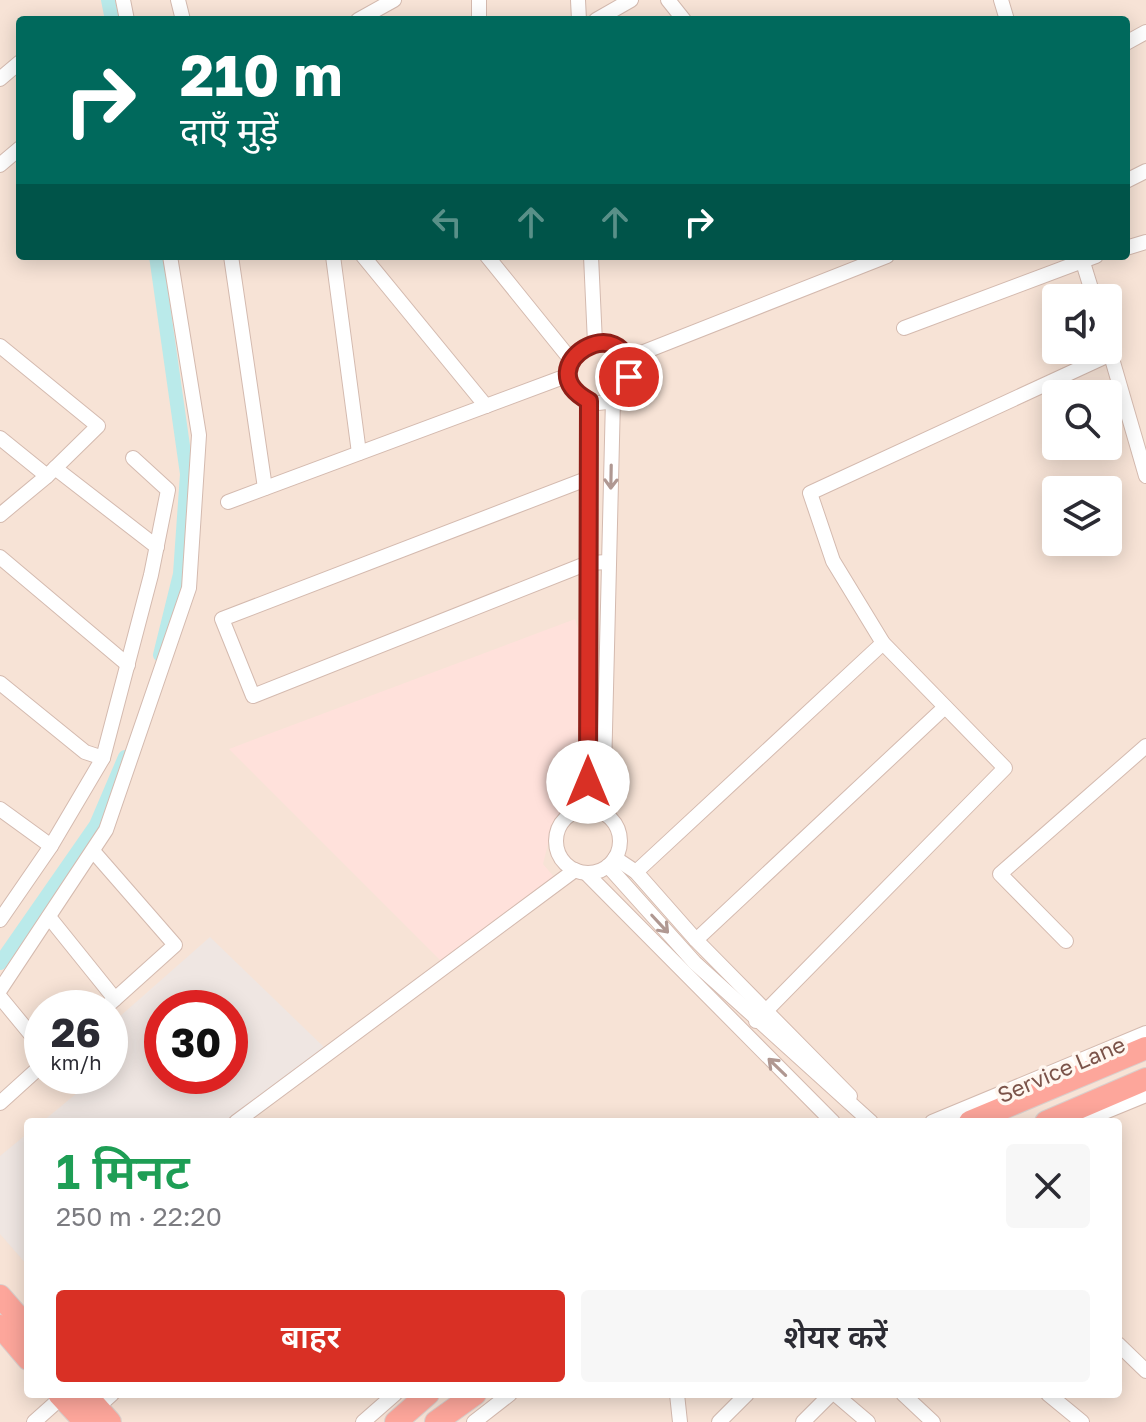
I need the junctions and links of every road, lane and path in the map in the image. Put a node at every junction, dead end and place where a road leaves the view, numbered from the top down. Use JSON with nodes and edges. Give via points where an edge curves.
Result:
{"nodes":[{"id":1,"x":394,"y":0,"type":"edge"},
{"id":2,"x":631,"y":0,"type":"edge"},
{"id":3,"x":668,"y":0,"type":"edge"},
{"id":4,"x":365,"y":16,"type":"edge"},
{"id":5,"x":603,"y":16,"type":"edge"},
{"id":6,"x":681,"y":16,"type":"edge"},
{"id":7,"x":16,"y":65,"type":"edge"},
{"id":8,"x":0,"y":79,"type":"edge"},
{"id":9,"x":16,"y":151,"type":"edge"},
{"id":10,"x":0,"y":165,"type":"edge"},
{"id":11,"x":171,"y":260,"type":"edge"},
{"id":12,"x":232,"y":260,"type":"edge"},
{"id":13,"x":334,"y":260,"type":"edge"},
{"id":14,"x":366,"y":260,"type":"edge"},
{"id":15,"x":490,"y":260,"type":"edge"},
{"id":16,"x":591,"y":260,"type":"edge"},
{"id":17,"x":866,"y":260,"type":"edge"},
{"id":18,"x":1079,"y":260,"type":"edge"},
{"id":19,"x":1088,"y":260,"type":"edge"},
{"id":20,"x":1092,"y":284,"type":"edge"},
{"id":21,"x":904,"y":328,"type":"dead end"},
{"id":22,"x":595,"y":343,"type":"junction"},
{"id":23,"x":0,"y":346,"type":"edge"},
{"id":24,"x":626,"y":359,"type":"junction"},
{"id":25,"x":1078,"y":364,"type":"edge"},
{"id":26,"x":1114,"y":364,"type":"edge"},
{"id":27,"x":570,"y":367,"type":"junction"},
{"id":28,"x":613,"y":399,"type":"junction"},
{"id":29,"x":589,"y":401,"type":"junction"},
{"id":30,"x":486,"y":406,"type":"junction"},
{"id":31,"x":0,"y":438,"type":"edge"},
{"id":32,"x":612,"y":439,"type":"junction"},
{"id":33,"x":589,"y":440,"type":"junction"},
{"id":34,"x":359,"y":453,"type":"junction"},
{"id":35,"x":133,"y":458,"type":"dead end"},
{"id":36,"x":1145,"y":466,"type":"edge"},
{"id":37,"x":51,"y":472,"type":"junction"},
{"id":38,"x":589,"y":478,"type":"junction"},
{"id":39,"x":265,"y":488,"type":"junction"},
{"id":40,"x":228,"y":502,"type":"dead end"},
{"id":41,"x":0,"y":515,"type":"edge"},
{"id":42,"x":157,"y":547,"type":"junction"},
{"id":43,"x":0,"y":557,"type":"edge"},
{"id":44,"x":609,"y":562,"type":"junction"},
{"id":45,"x":588,"y":563,"type":"junction"},
{"id":46,"x":588,"y":623,"type":"junction"},
{"id":47,"x":607,"y":624,"type":"junction"},
{"id":48,"x":883,"y":643,"type":"junction"},
{"id":49,"x":128,"y":665,"type":"junction"},
{"id":50,"x":0,"y":683,"type":"edge"},
{"id":51,"x":588,"y":698,"type":"junction"},
{"id":52,"x":606,"y":698,"type":"junction"},
{"id":53,"x":945,"y":707,"type":"junction"},
{"id":54,"x":1146,"y":746,"type":"edge"},
{"id":55,"x":103,"y":758,"type":"junction"},
{"id":56,"x":0,"y":809,"type":"edge"},
{"id":57,"x":595,"y":811,"type":"junction"},
{"id":58,"x":51,"y":846,"type":"junction"},
{"id":59,"x":93,"y":851,"type":"junction"},
{"id":60,"x":612,"y":862,"type":"junction"},
{"id":61,"x":581,"y":871,"type":"junction"},
{"id":62,"x":636,"y":872,"type":"junction"},
{"id":63,"x":49,"y":917,"type":"junction"},
{"id":64,"x":0,"y":918,"type":"edge"},
{"id":65,"x":696,"y":940,"type":"junction"},
{"id":66,"x":1066,"y":941,"type":"dead end"},
{"id":67,"x":695,"y":963,"type":"junction"},
{"id":68,"x":684,"y":973,"type":"junction"},
{"id":69,"x":0,"y":990,"type":"edge"},
{"id":70,"x":101,"y":990,"type":"edge"},
{"id":71,"x":125,"y":990,"type":"edge"},
{"id":72,"x":0,"y":997,"type":"edge"},
{"id":73,"x":736,"y":1001,"type":"junction"},
{"id":74,"x":723,"y":1014,"type":"junction"},
{"id":75,"x":761,"y":1016,"type":"junction"},
{"id":76,"x":24,"y":1026,"type":"edge"},
{"id":77,"x":1146,"y":1033,"type":"edge"},
{"id":78,"x":1146,"y":1048,"type":"edge"},
{"id":79,"x":1146,"y":1079,"type":"edge"},
{"id":80,"x":24,"y":1081,"type":"edge"},
{"id":81,"x":1146,"y":1095,"type":"edge"},
{"id":82,"x":0,"y":1103,"type":"edge"},
{"id":83,"x":241,"y":1118,"type":"edge"},
{"id":84,"x":829,"y":1118,"type":"edge"},
{"id":85,"x":866,"y":1118,"type":"edge"},
{"id":86,"x":942,"y":1118,"type":"edge"},
{"id":87,"x":980,"y":1118,"type":"edge"},
{"id":88,"x":1056,"y":1118,"type":"edge"},
{"id":89,"x":1090,"y":1118,"type":"edge"},
{"id":90,"x":0,"y":1296,"type":"edge"},
{"id":91,"x":24,"y":1323,"type":"edge"},
{"id":92,"x":0,"y":1326,"type":"edge"},
{"id":93,"x":1122,"y":1348,"type":"edge"},
{"id":94,"x":24,"y":1354,"type":"edge"},
{"id":95,"x":1146,"y":1371,"type":"edge"},
{"id":96,"x":390,"y":1398,"type":"edge"},
{"id":97,"x":423,"y":1398,"type":"edge"},
{"id":98,"x":469,"y":1398,"type":"edge"},
{"id":99,"x":505,"y":1398,"type":"edge"},
{"id":100,"x":677,"y":1398,"type":"edge"},
{"id":101,"x":743,"y":1398,"type":"edge"},
{"id":102,"x":829,"y":1398,"type":"edge"},
{"id":103,"x":838,"y":1398,"type":"edge"},
{"id":104,"x":907,"y":1398,"type":"edge"},
{"id":105,"x":1053,"y":1398,"type":"edge"},
{"id":106,"x":87,"y":1406,"type":"edge"},
{"id":107,"x":34,"y":1422,"type":"edge"},
{"id":108,"x":363,"y":1422,"type":"edge"},
{"id":109,"x":396,"y":1422,"type":"edge"},
{"id":110,"x":436,"y":1422,"type":"edge"},
{"id":111,"x":474,"y":1422,"type":"edge"},
{"id":112,"x":680,"y":1422,"type":"edge"},
{"id":113,"x":719,"y":1422,"type":"edge"},
{"id":114,"x":803,"y":1422,"type":"edge"},
{"id":115,"x":868,"y":1422,"type":"edge"},
{"id":116,"x":933,"y":1422,"type":"edge"},
{"id":117,"x":1082,"y":1422,"type":"edge"}],
"edges":[{"from":1,"to":4,"type":"street"},
{"from":2,"to":5,"type":"street"},
{"from":3,"to":6,"type":"street"},
{"from":7,"to":8,"type":"street"},
{"from":9,"to":10,"type":"street"},
{"from":11,"to":59,"type":"street","via":[[199,435],[189,588],[106,830]]},
{"from":12,"to":39,"type":"street"},
{"from":13,"to":34,"type":"street"},
{"from":14,"to":30,"type":"street"},
{"from":15,"to":27,"type":"street"},
{"from":16,"to":22,"type":"street"},
{"from":17,"to":24,"type":"street"},
{"from":18,"to":21,"type":"street"},
{"from":19,"to":20,"type":"street"},
{"from":22,"to":24,"type":"street","via":[[613,346]]},
{"from":22,"to":27,"type":"street","via":[[577,351]]},
{"from":23,"to":37,"type":"street","via":[[98,426]]},
{"from":24,"to":28,"type":"street","via":[[626,386]]},
{"from":25,"to":48,"type":"street","via":[[810,493],[833,561]]},
{"from":26,"to":36,"type":"street"},
{"from":27,"to":29,"type":"street","via":[[573,389]]},
{"from":27,"to":30,"type":"street"},
{"from":28,"to":29,"type":"street"},
{"from":28,"to":32,"type":"street"},
{"from":29,"to":33,"type":"street"},
{"from":30,"to":34,"type":"street"},
{"from":31,"to":37,"type":"street"},
{"from":32,"to":33,"type":"street"},
{"from":32,"to":44,"type":"street","one_way":true},
{"from":33,"to":38,"type":"street"},
{"from":34,"to":39,"type":"street"},
{"from":35,"to":42,"type":"street","via":[[168,490]]},
{"from":37,"to":41,"type":"street"},
{"from":37,"to":42,"type":"street"},
{"from":38,"to":45,"type":"street"},
{"from":38,"to":45,"type":"street","via":[[222,619],[253,696]]},
{"from":39,"to":40,"type":"street"},
{"from":42,"to":49,"type":"street"},
{"from":43,"to":49,"type":"street"},
{"from":44,"to":45,"type":"street"},
{"from":44,"to":47,"type":"street"},
{"from":45,"to":46,"type":"street"},
{"from":46,"to":47,"type":"street"},
{"from":46,"to":51,"type":"street"},
{"from":47,"to":52,"type":"street"},
{"from":48,"to":53,"type":"street"},
{"from":48,"to":62,"type":"street"},
{"from":49,"to":55,"type":"street"},
{"from":50,"to":55,"type":"street","via":[[85,752]]},
{"from":51,"to":52,"type":"street"},
{"from":51,"to":57,"type":"street"},
{"from":52,"to":57,"type":"street"},
{"from":53,"to":65,"type":"street"},
{"from":53,"to":75,"type":"street","via":[[1005,768]]},
{"from":54,"to":66,"type":"street","via":[[1000,874]]},
{"from":55,"to":58,"type":"street"},
{"from":56,"to":58,"type":"street"},
{"from":57,"to":60,"type":"street","via":[[611,819],[620,838]]},
{"from":57,"to":61,"type":"street","via":[[566,817],[557,835],[560,856]]},
{"from":58,"to":64,"type":"street"},
{"from":59,"to":63,"type":"street"},
{"from":59,"to":71,"type":"street","via":[[175,945]]},
{"from":60,"to":61,"type":"street"},
{"from":60,"to":62,"type":"street"},
{"from":60,"to":67,"type":"street","one_way":true},
{"from":61,"to":68,"type":"street"},
{"from":61,"to":83,"type":"street"},
{"from":62,"to":65,"type":"street"},
{"from":63,"to":69,"type":"street"},
{"from":63,"to":70,"type":"street"},
{"from":65,"to":75,"type":"street"},
{"from":67,"to":68,"type":"street"},
{"from":67,"to":73,"type":"street"},
{"from":68,"to":74,"type":"street"},
{"from":72,"to":76,"type":"street"},
{"from":73,"to":74,"type":"street"},
{"from":73,"to":75,"type":"street"},
{"from":84,"to":74,"type":"street","one_way":true},
{"from":75,"to":85,"type":"street"},
{"from":77,"to":86,"type":"street","name":"Service Lane"},
{"from":78,"to":87,"type":"highway"},
{"from":79,"to":88,"type":"highway"},
{"from":80,"to":82,"type":"street"},
{"from":81,"to":89,"type":"street"},
{"from":90,"to":91,"type":"highway"},
{"from":92,"to":94,"type":"highway"},
{"from":93,"to":95,"type":"street"},
{"from":96,"to":108,"type":"street"},
{"from":97,"to":109,"type":"highway"},
{"from":98,"to":110,"type":"highway"},
{"from":99,"to":111,"type":"street"},
{"from":100,"to":112,"type":"street"},
{"from":101,"to":113,"type":"street"},
{"from":102,"to":114,"type":"street"},
{"from":103,"to":115,"type":"street"},
{"from":104,"to":116,"type":"street"},
{"from":105,"to":117,"type":"street"},
{"from":106,"to":107,"type":"street"}]}
